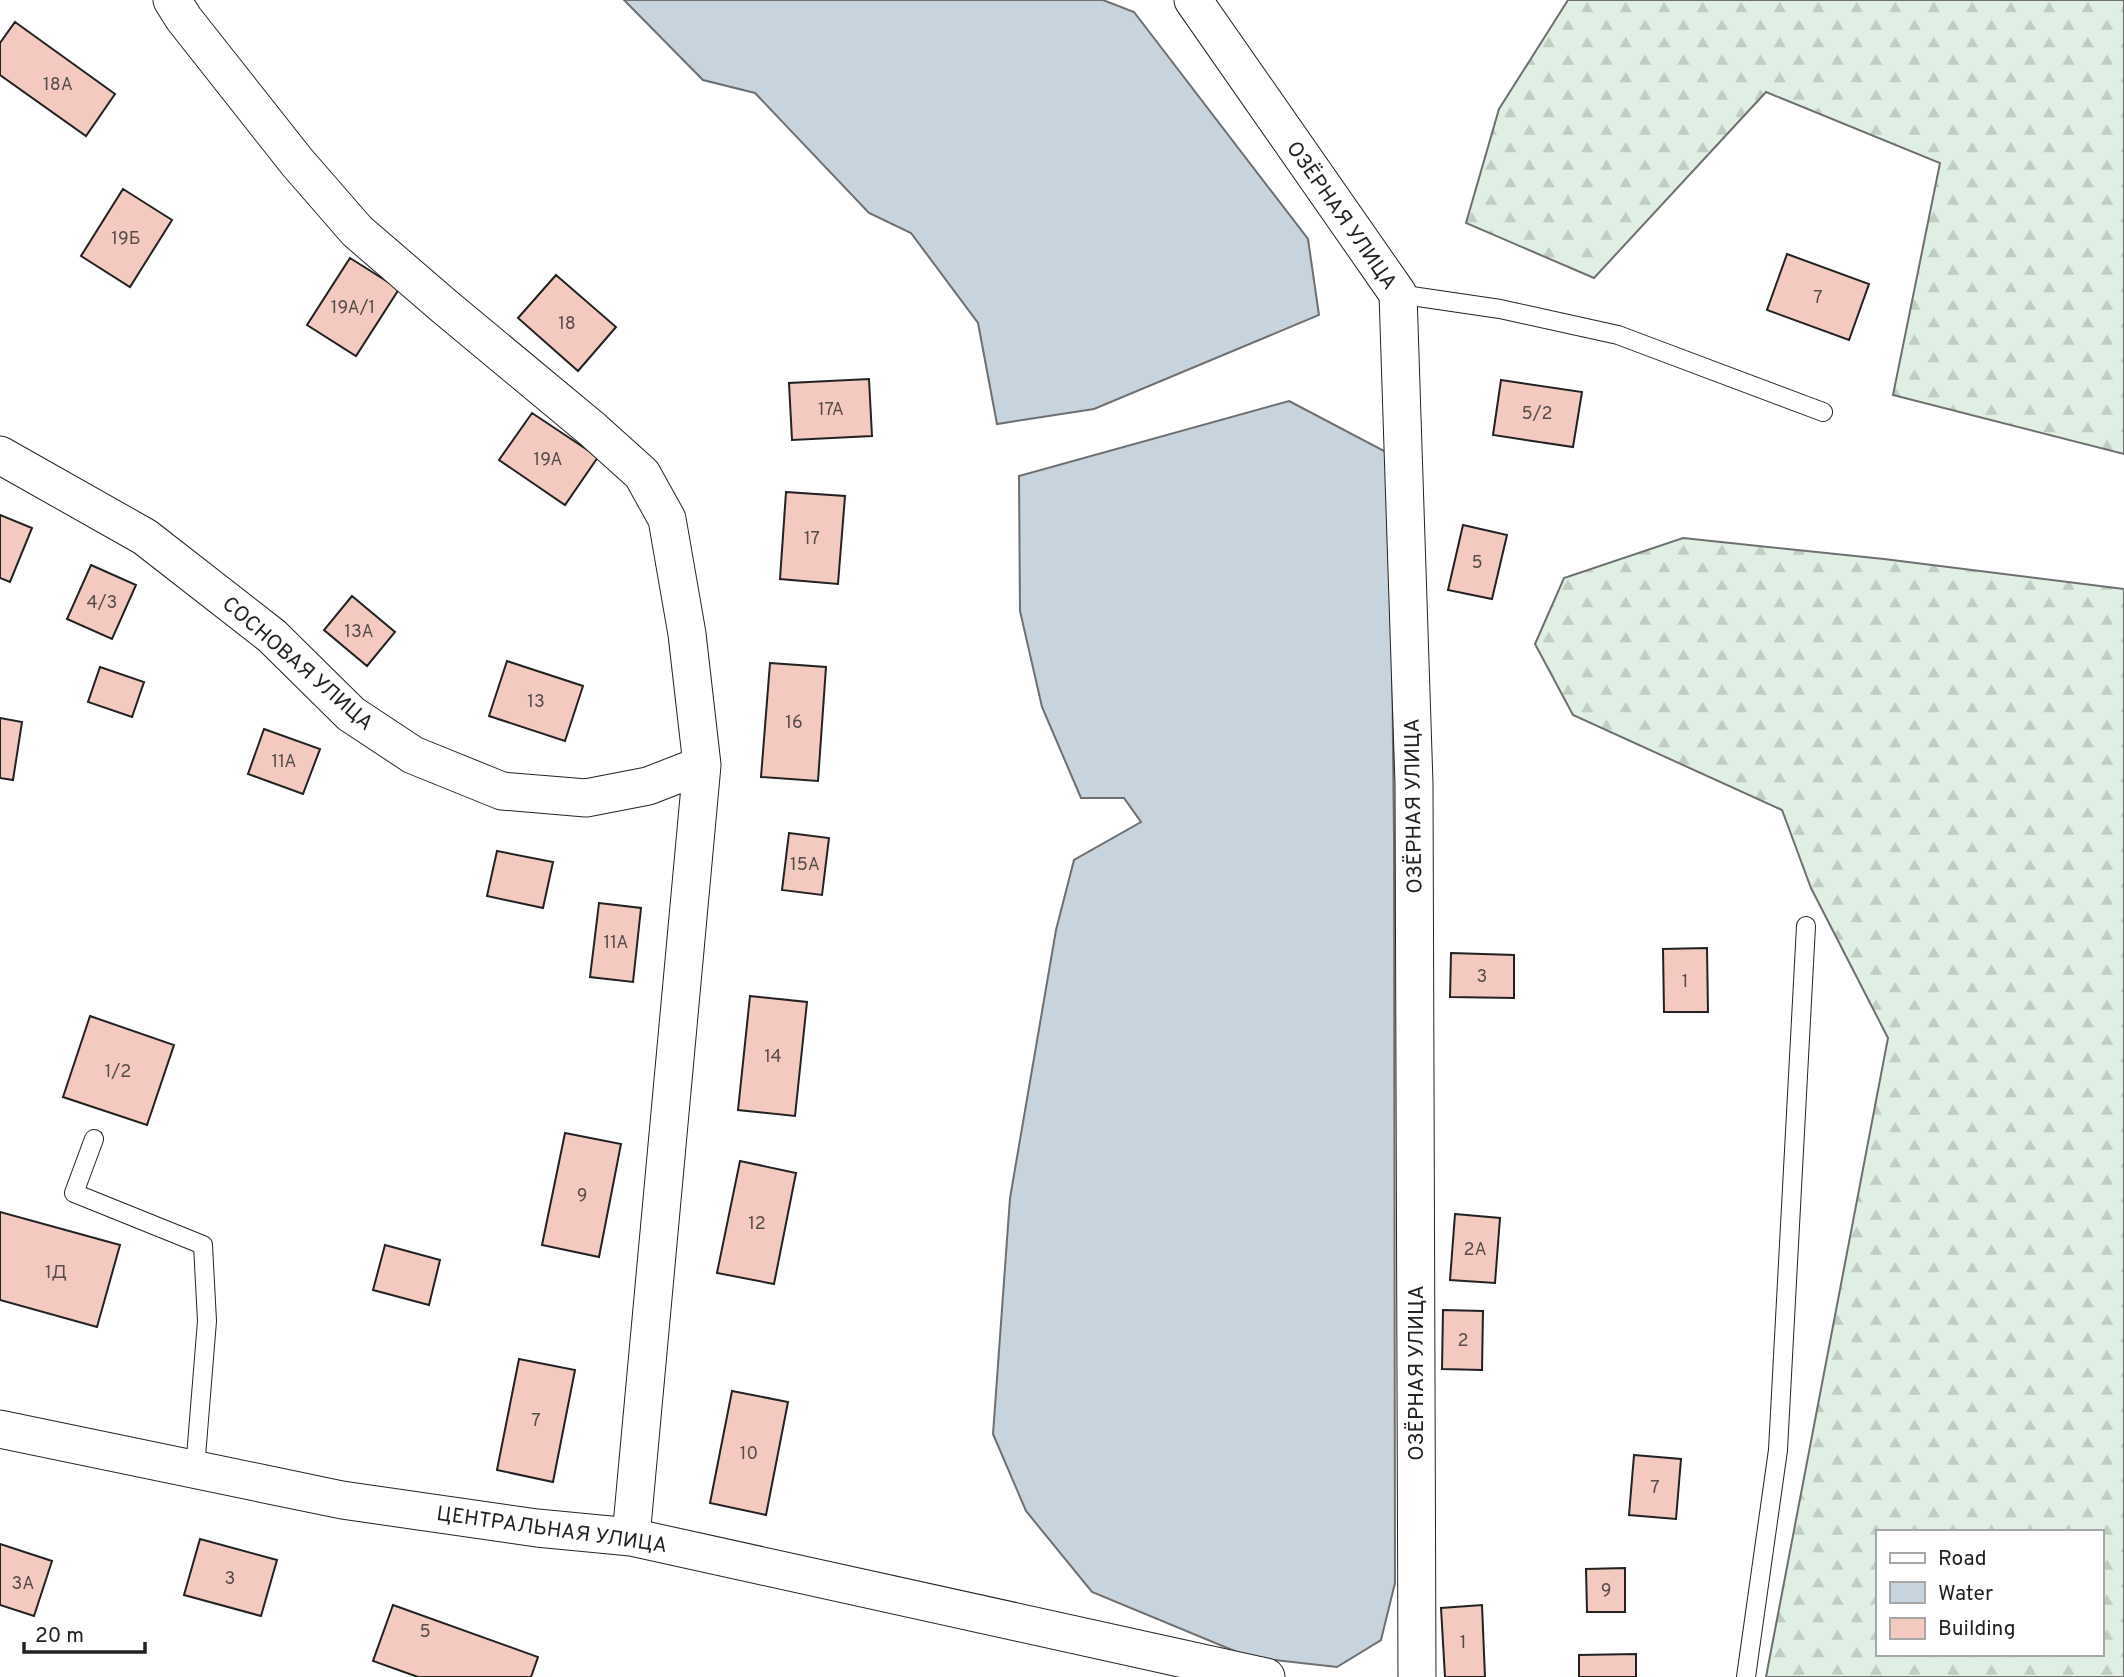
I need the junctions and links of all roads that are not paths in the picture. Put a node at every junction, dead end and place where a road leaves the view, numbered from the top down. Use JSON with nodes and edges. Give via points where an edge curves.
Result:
{"nodes":[{"id":1,"x":172,"y":0,"type":"edge"},
{"id":2,"x":1193,"y":0,"type":"edge"},
{"id":3,"x":1398,"y":294,"type":"junction"},
{"id":4,"x":1823,"y":412,"type":"dead end"},
{"id":5,"x":0,"y":455,"type":"edge"},
{"id":6,"x":702,"y":765,"type":"junction"},
{"id":7,"x":1805,"y":926,"type":"dead end"},
{"id":8,"x":94,"y":1139,"type":"dead end"},
{"id":9,"x":0,"y":1429,"type":"edge"},
{"id":10,"x":195,"y":1469,"type":"junction"},
{"id":11,"x":631,"y":1536,"type":"junction"},
{"id":12,"x":1266,"y":1677,"type":"edge"},
{"id":13,"x":1417,"y":1677,"type":"edge"},
{"id":14,"x":1746,"y":1677,"type":"edge"}],
"edges":[{"from":1,"to":6,"type":"street","via":[[297,162],[357,231],[642,474],[667,519],[687,634]]},
{"from":2,"to":3,"type":"street","name":"ОЗЁРНАЯ УЛИЦА"},
{"from":3,"to":4,"type":"lane","via":[[1500,309],[1618,335]]},
{"from":3,"to":13,"type":"street","name":"ОЗЁРНАЯ УЛИЦА","via":[[1414,784]]},
{"from":5,"to":6,"type":"street","name":"СОСНОВАЯ УЛИЦА","via":[[145,537],[272,636],[351,714],[413,755],[502,791],[586,798],[648,786]]},
{"from":6,"to":11,"type":"street"},
{"from":7,"to":14,"type":"lane","via":[[1778,1451]]},
{"from":8,"to":10,"type":"lane","via":[[74,1193],[203,1245],[207,1321]]},
{"from":9,"to":10,"type":"street","name":"ЦЕНТРАЛЬНАЯ УЛИЦА"},
{"from":10,"to":11,"type":"street","name":"ЦЕНТРАЛЬНАЯ УЛИЦА","via":[[342,1500],[537,1528]]},
{"from":11,"to":12,"type":"street","name":"ЦЕНТРАЛЬНАЯ УЛИЦА"}]}
